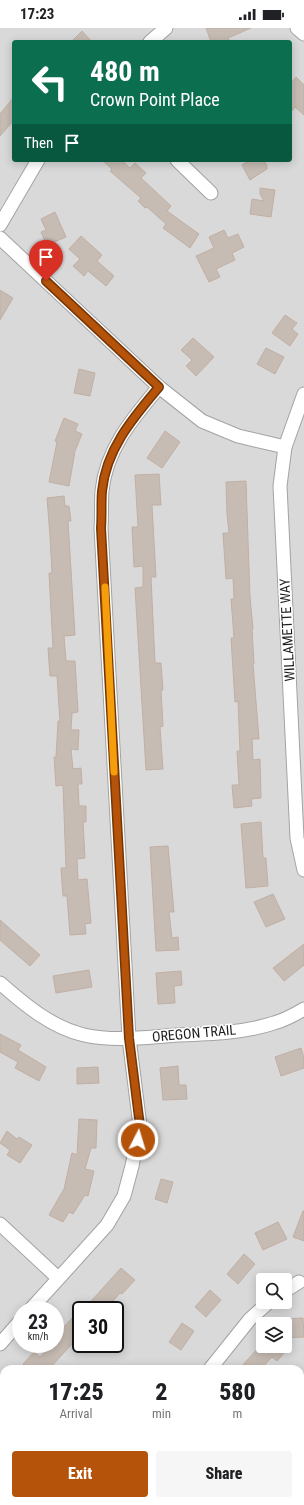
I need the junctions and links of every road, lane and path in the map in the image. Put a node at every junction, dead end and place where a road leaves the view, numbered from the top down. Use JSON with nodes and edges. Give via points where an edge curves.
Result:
{"nodes":[{"id":1,"x":166,"y":28,"type":"edge"},
{"id":2,"x":297,"y":28,"type":"edge"},
{"id":3,"x":304,"y":34,"type":"edge"},
{"id":4,"x":152,"y":40,"type":"edge"},
{"id":5,"x":37,"y":162,"type":"edge"},
{"id":6,"x":179,"y":162,"type":"edge"},
{"id":7,"x":211,"y":193,"type":"dead end"},
{"id":8,"x":0,"y":225,"type":"edge"},
{"id":9,"x":0,"y":238,"type":"edge"},
{"id":10,"x":159,"y":387,"type":"junction"},
{"id":11,"x":304,"y":394,"type":"edge"},
{"id":12,"x":285,"y":447,"type":"junction"},
{"id":13,"x":304,"y":870,"type":"edge"},
{"id":14,"x":0,"y":984,"type":"edge"},
{"id":15,"x":304,"y":1009,"type":"edge"},
{"id":16,"x":129,"y":1038,"type":"junction"},
{"id":17,"x":0,"y":1224,"type":"edge"},
{"id":18,"x":58,"y":1278,"type":"junction"},
{"id":19,"x":298,"y":1282,"type":"dead end"},
{"id":20,"x":292,"y":1286,"type":"edge"},
{"id":21,"x":38,"y":1301,"type":"edge"},
{"id":22,"x":261,"y":1309,"type":"edge"},
{"id":23,"x":12,"y":1330,"type":"edge"},
{"id":24,"x":0,"y":1344,"type":"edge"},
{"id":25,"x":213,"y":1365,"type":"edge"}],
"edges":[{"from":1,"to":4,"type":"street"},
{"from":2,"to":3,"type":"street"},
{"from":5,"to":8,"type":"street"},
{"from":6,"to":7,"type":"street"},
{"from":9,"to":10,"type":"street"},
{"from":10,"to":12,"type":"street","via":[[202,421],[238,436]]},
{"from":10,"to":16,"type":"street","via":[[120,438],[109,461],[102,490],[101,528]]},
{"from":11,"to":12,"type":"street","name":"WILLAMETTE WAY"},
{"from":12,"to":13,"type":"street","name":"WILLAMETTE WAY","via":[[280,486],[297,838]]},
{"from":14,"to":16,"type":"street","name":"OREGON TRAIL","via":[[24,1005],[59,1026],[84,1035]]},
{"from":15,"to":16,"type":"street","name":"OREGON TRAIL","via":[[278,1022],[253,1028],[216,1033]]},
{"from":16,"to":18,"type":"street","via":[[140,1126],[124,1196],[107,1225]]},
{"from":17,"to":18,"type":"street"},
{"from":18,"to":21,"type":"street"},
{"from":19,"to":20,"type":"street"},
{"from":22,"to":25,"type":"street"},
{"from":23,"to":24,"type":"street"}]}
